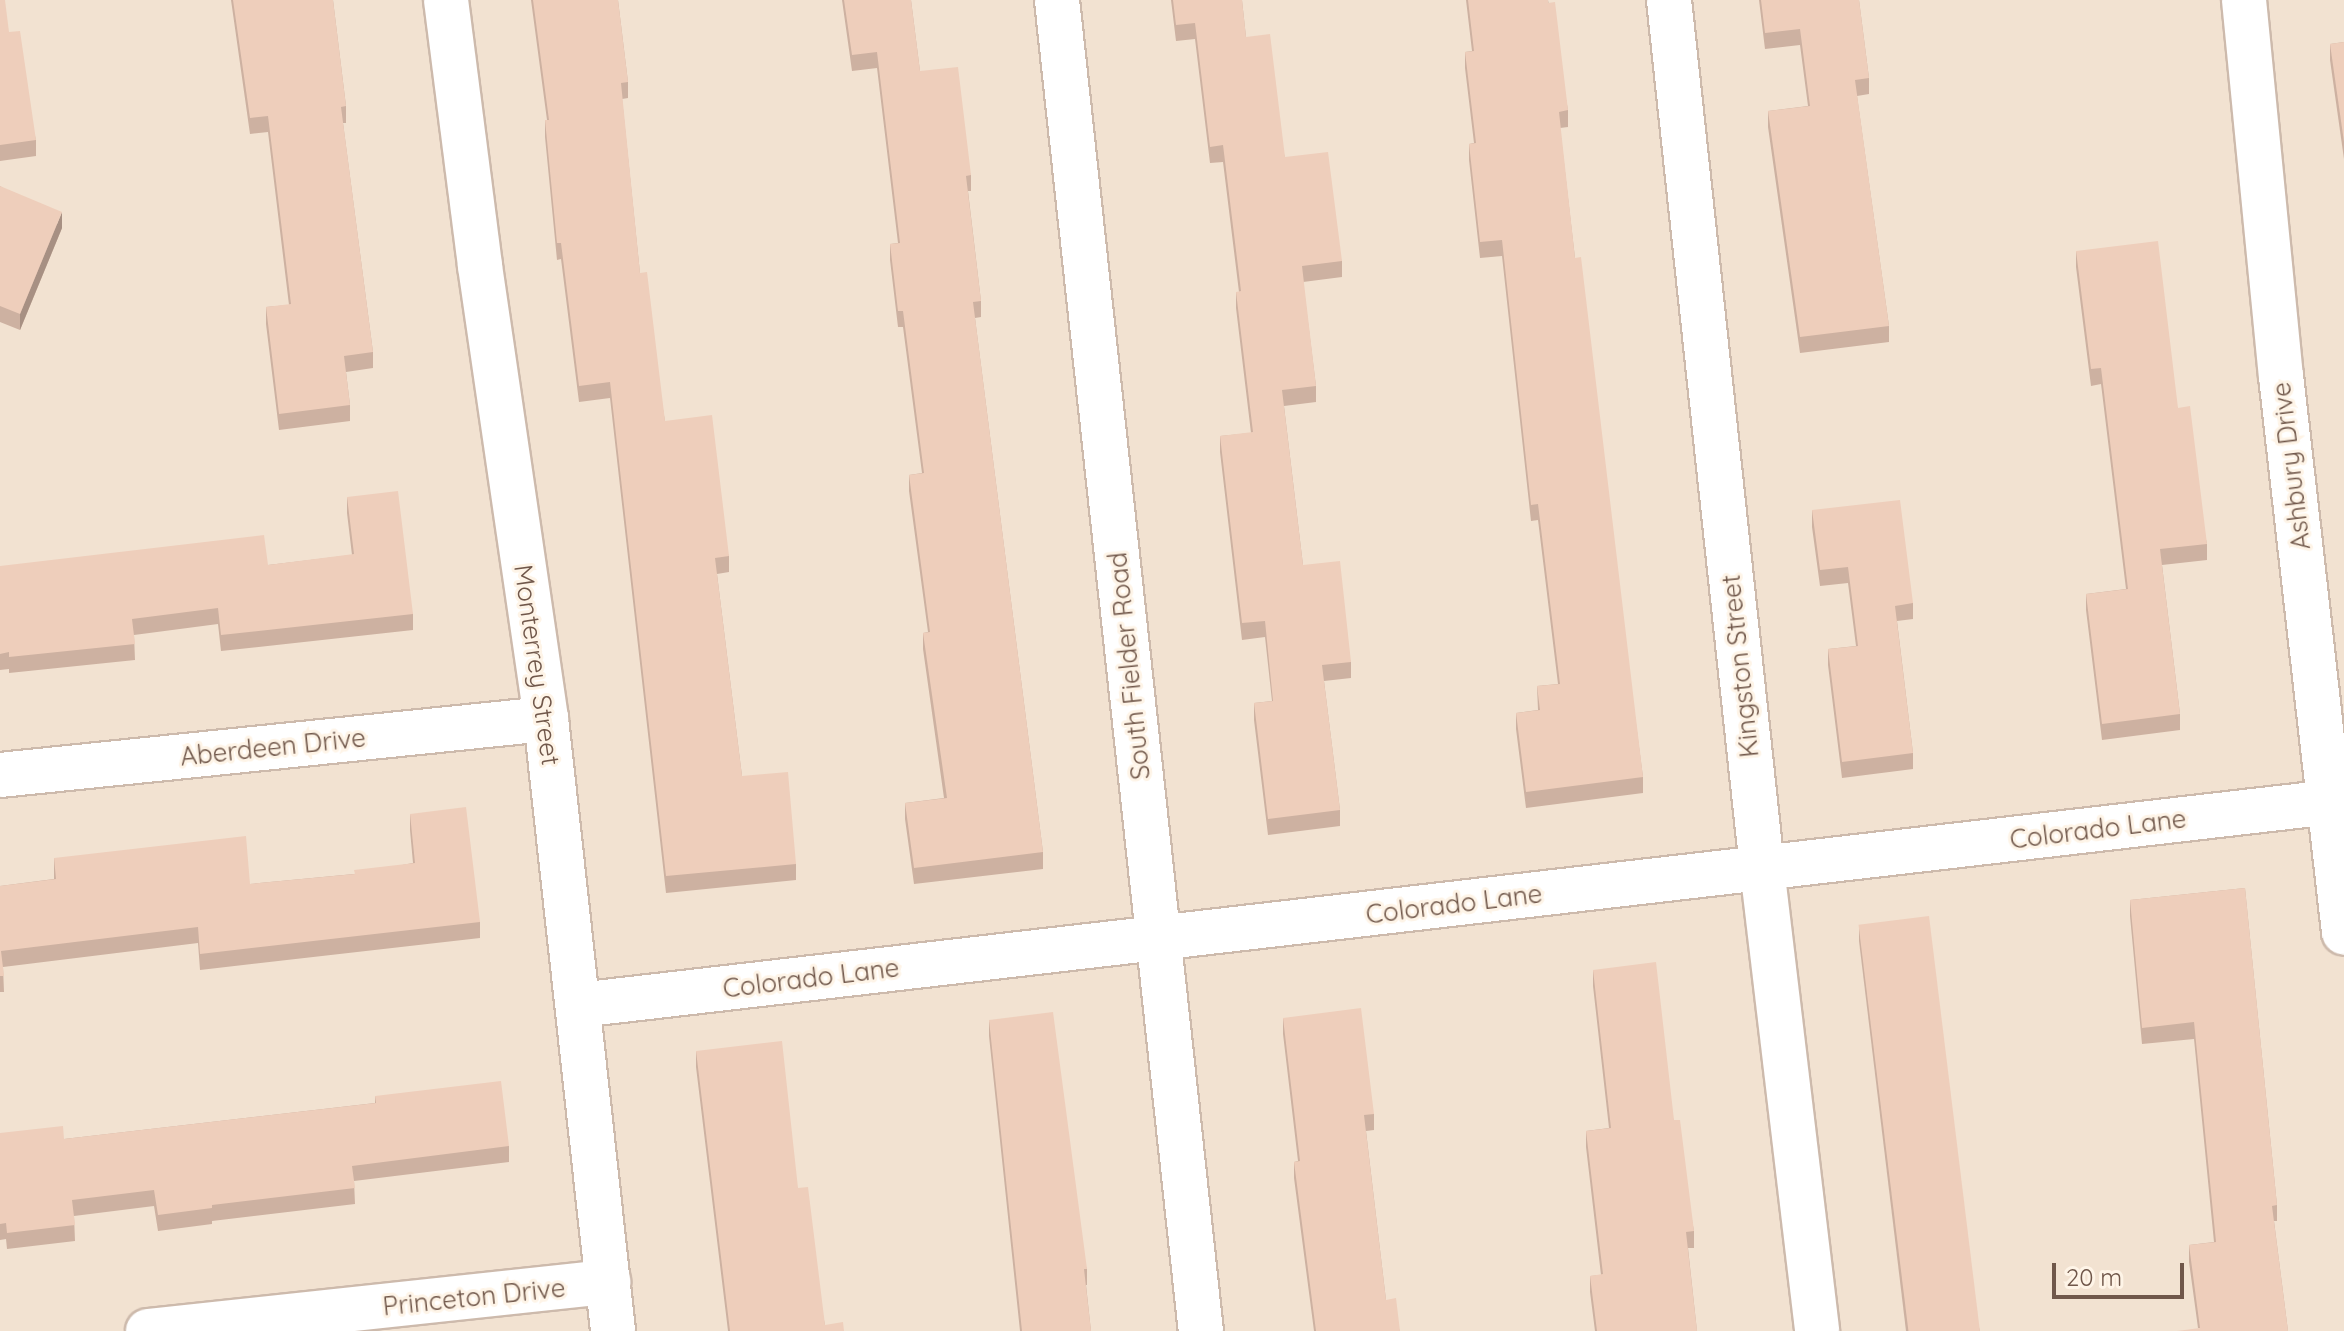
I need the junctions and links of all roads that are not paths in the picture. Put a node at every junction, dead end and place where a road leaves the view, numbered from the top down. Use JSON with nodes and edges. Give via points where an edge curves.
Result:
{"nodes":[{"id":1,"x":446,"y":0,"type":"edge"},
{"id":2,"x":1057,"y":0,"type":"edge"},
{"id":3,"x":1669,"y":0,"type":"edge"},
{"id":4,"x":2244,"y":0,"type":"edge"},
{"id":5,"x":546,"y":719,"type":"junction"},
{"id":6,"x":0,"y":775,"type":"edge"},
{"id":7,"x":2330,"y":802,"type":"junction"},
{"id":8,"x":1762,"y":868,"type":"junction"},
{"id":9,"x":2344,"y":932,"type":"edge"},
{"id":10,"x":1158,"y":938,"type":"junction"},
{"id":11,"x":579,"y":1005,"type":"junction"},
{"id":12,"x":608,"y":1282,"type":"junction"},
{"id":13,"x":148,"y":1331,"type":"edge"},
{"id":14,"x":613,"y":1331,"type":"edge"},
{"id":15,"x":1201,"y":1331,"type":"edge"},
{"id":16,"x":1817,"y":1331,"type":"edge"}],
"edges":[{"from":1,"to":5,"type":"street","name":"Monterrey Street"},
{"from":2,"to":10,"type":"street","name":"South Fielder Road"},
{"from":3,"to":8,"type":"street","name":"Kingston Street"},
{"from":4,"to":7,"type":"street","name":"Ashbury Drive"},
{"from":5,"to":6,"type":"street","name":"Aberdeen Drive"},
{"from":5,"to":11,"type":"street","name":"Monterrey Street"},
{"from":7,"to":8,"type":"street","name":"Colorado Lane"},
{"from":7,"to":9,"type":"street","name":"Ashbury Drive"},
{"from":8,"to":10,"type":"street","name":"Colorado Lane"},
{"from":8,"to":16,"type":"street","name":"Kingston Street"},
{"from":10,"to":11,"type":"street","name":"Colorado Lane"},
{"from":10,"to":15,"type":"street","name":"South Fielder Road"},
{"from":11,"to":12,"type":"street","name":"Monterrey Street"},
{"from":12,"to":13,"type":"street","name":"Princeton Drive"},
{"from":12,"to":14,"type":"street","name":"Monterrey Street"}]}
